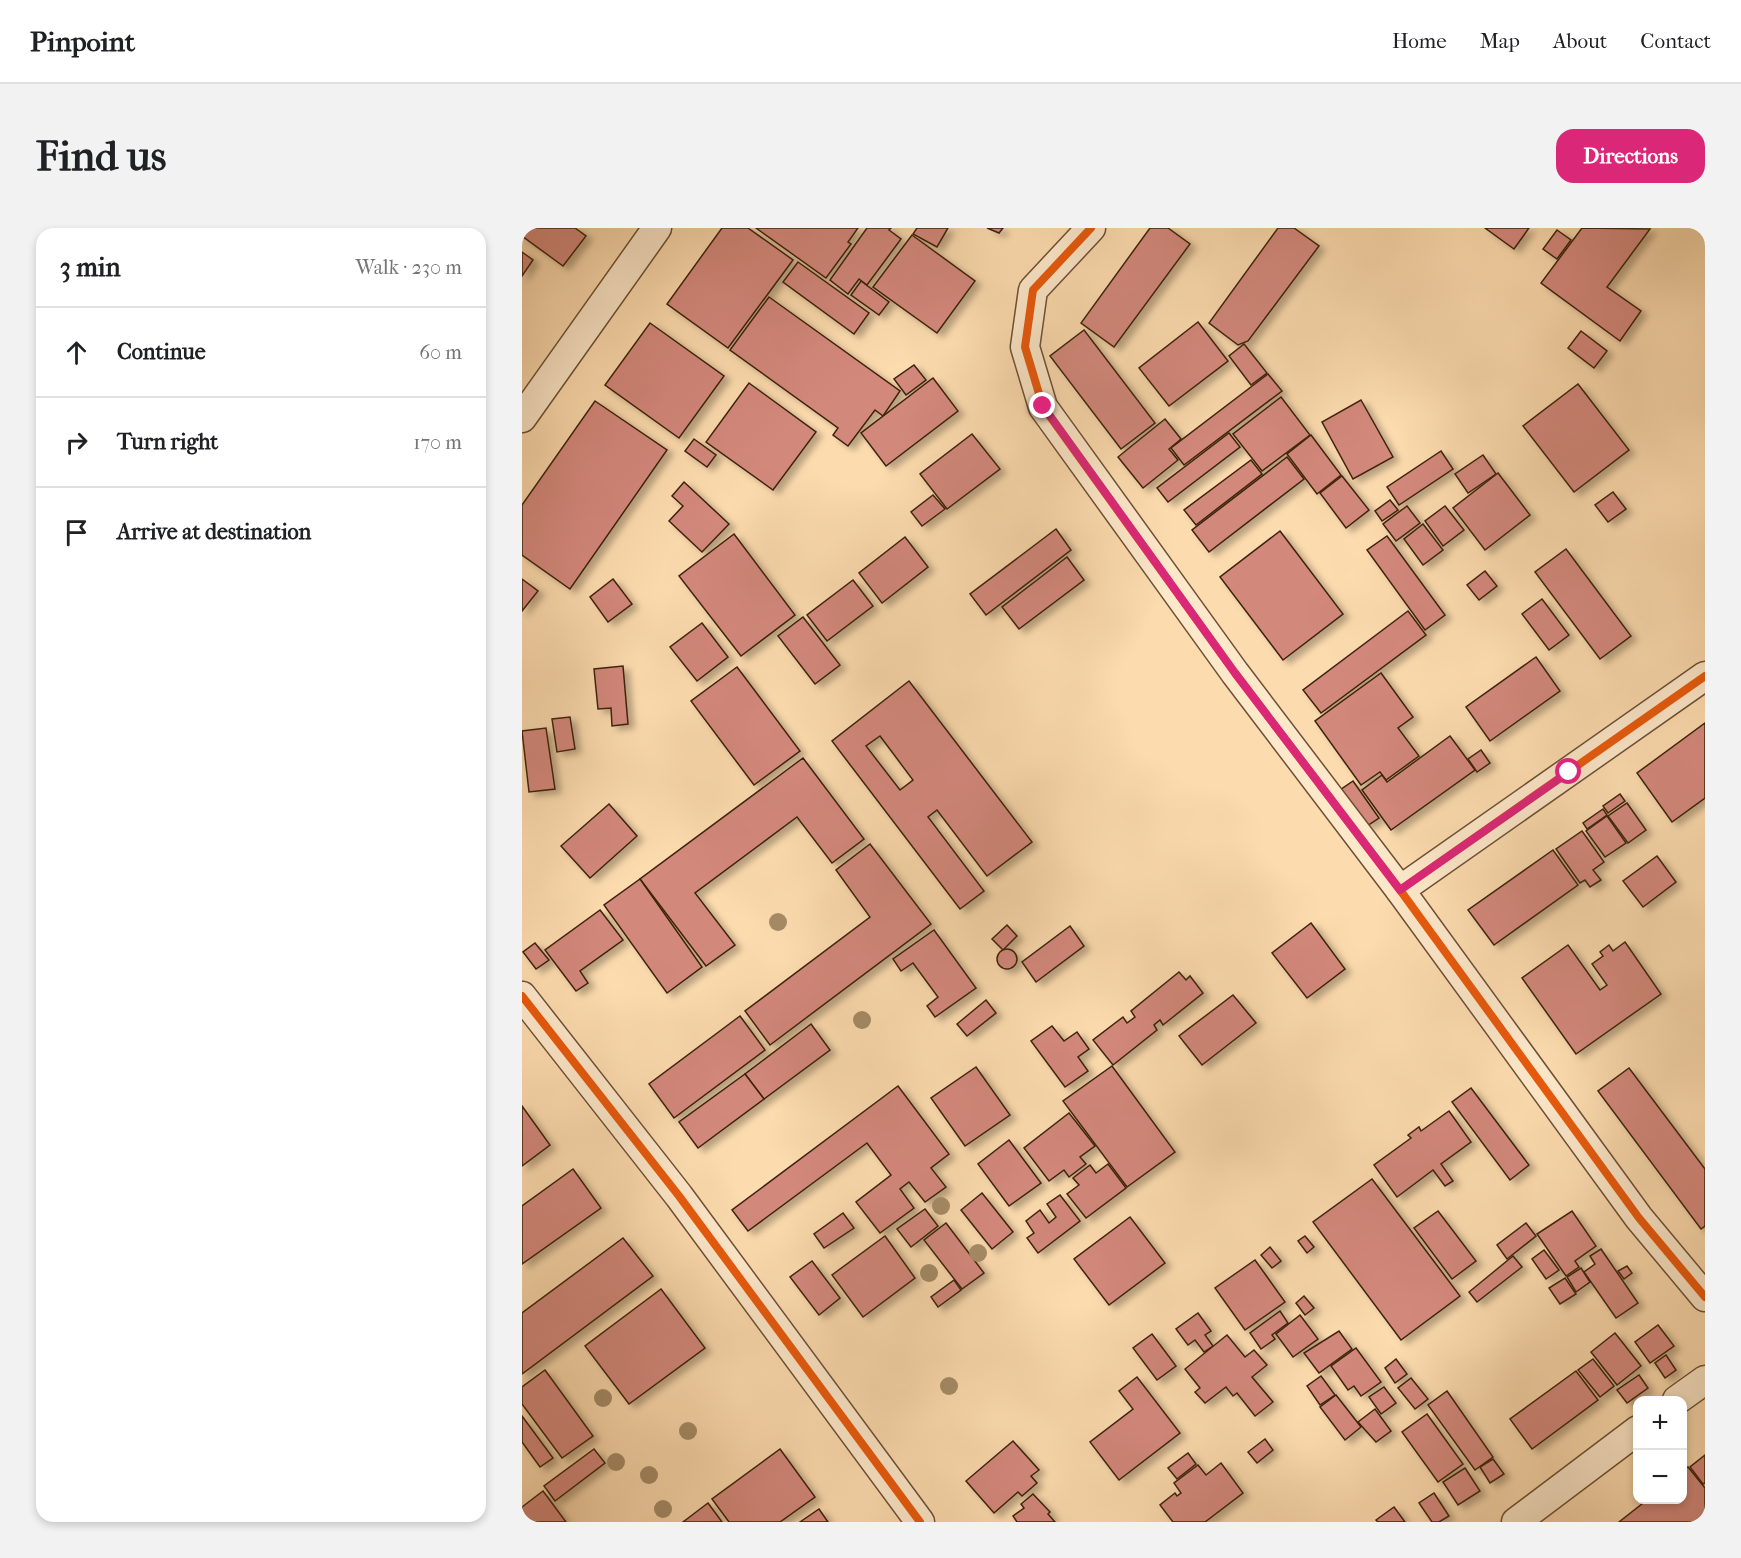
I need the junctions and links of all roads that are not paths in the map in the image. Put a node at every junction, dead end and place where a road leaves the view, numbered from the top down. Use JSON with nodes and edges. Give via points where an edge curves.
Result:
{"nodes":[{"id":1,"x":657,"y":228,"type":"edge"},
{"id":2,"x":1091,"y":228,"type":"edge"},
{"id":3,"x":522,"y":418,"type":"edge"},
{"id":4,"x":1705,"y":676,"type":"edge"},
{"id":5,"x":1400,"y":890,"type":"junction"},
{"id":6,"x":522,"y":996,"type":"edge"},
{"id":7,"x":1705,"y":1297,"type":"edge"},
{"id":8,"x":1705,"y":1380,"type":"edge"},
{"id":9,"x":1684,"y":1396,"type":"edge"},
{"id":10,"x":1633,"y":1434,"type":"edge"},
{"id":11,"x":920,"y":1522,"type":"edge"},
{"id":12,"x":1516,"y":1522,"type":"edge"}],
"edges":[{"from":1,"to":3,"type":"street"},
{"from":2,"to":5,"type":"street","via":[[1033,290],[1025,347],[1043,406],[1235,673]]},
{"from":4,"to":5,"type":"street"},
{"from":5,"to":7,"type":"street","via":[[1639,1218]]},
{"from":6,"to":11,"type":"street","via":[[679,1196]]},
{"from":8,"to":9,"type":"street"},
{"from":10,"to":12,"type":"street"}]}
